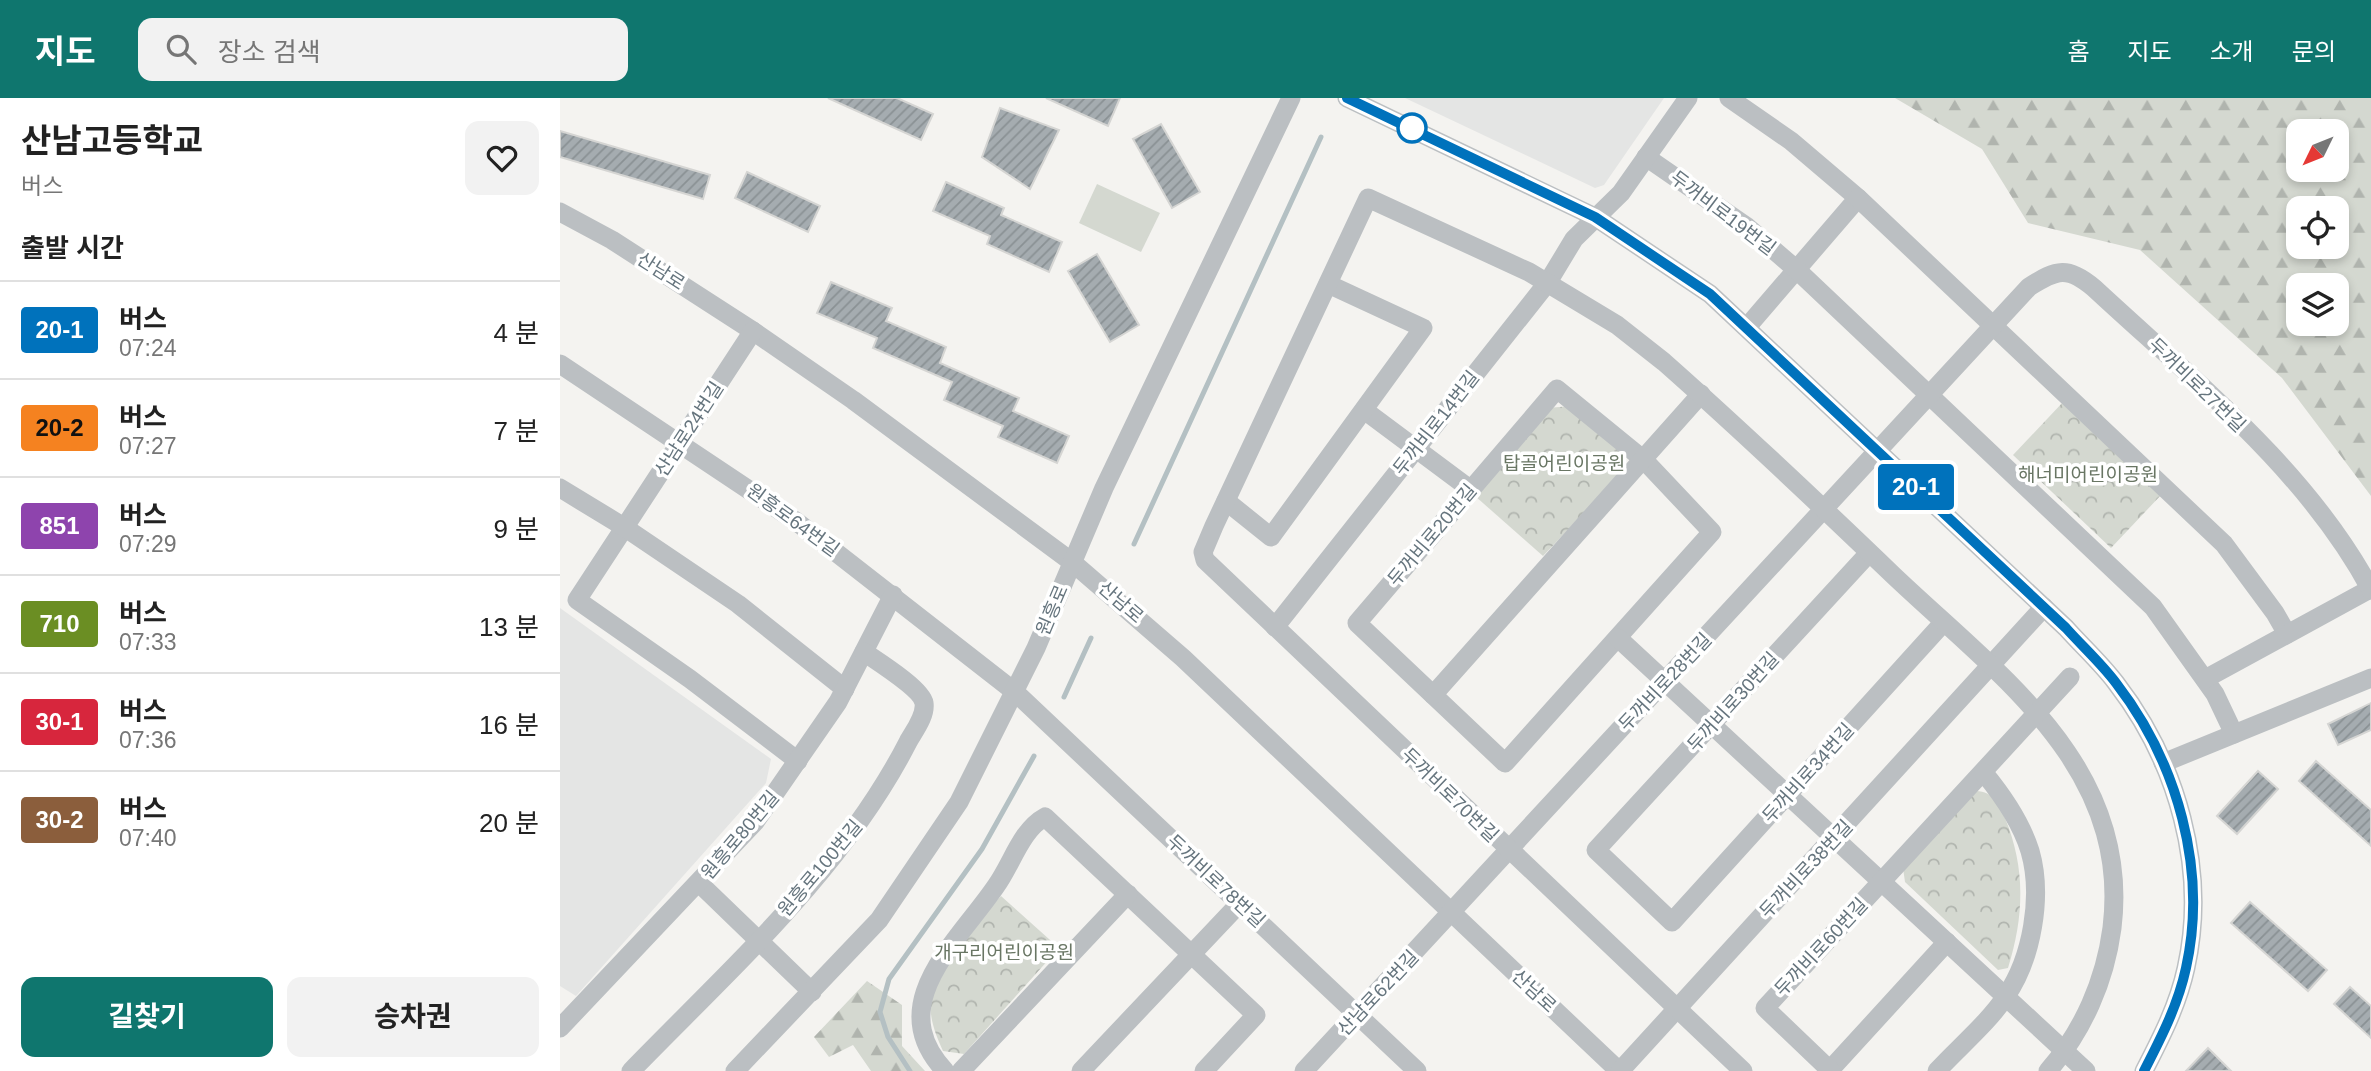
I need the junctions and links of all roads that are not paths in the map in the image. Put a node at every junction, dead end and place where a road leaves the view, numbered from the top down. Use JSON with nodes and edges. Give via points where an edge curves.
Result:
{"nodes":[{"id":1,"x":1291,"y":98,"type":"edge"},
{"id":2,"x":1347,"y":98,"type":"edge"},
{"id":3,"x":1688,"y":98,"type":"edge"},
{"id":4,"x":1729,"y":98,"type":"edge"},
{"id":5,"x":1646,"y":157,"type":"junction"},
{"id":6,"x":1858,"y":198,"type":"junction"},
{"id":7,"x":560,"y":212,"type":"edge"},
{"id":8,"x":1595,"y":217,"type":"junction"},
{"id":9,"x":1798,"y":271,"type":"junction"},
{"id":10,"x":1548,"y":282,"type":"junction"},
{"id":11,"x":1328,"y":284,"type":"junction"},
{"id":12,"x":1747,"y":327,"type":"junction"},
{"id":13,"x":1992,"y":327,"type":"junction"},
{"id":14,"x":753,"y":331,"type":"junction"},
{"id":15,"x":560,"y":364,"type":"edge"},
{"id":16,"x":1701,"y":394,"type":"junction"},
{"id":17,"x":1929,"y":396,"type":"junction"},
{"id":18,"x":1364,"y":410,"type":"junction"},
{"id":19,"x":680,"y":442,"type":"junction"},
{"id":20,"x":1416,"y":449,"type":"junction"},
{"id":21,"x":1878,"y":451,"type":"junction"},
{"id":22,"x":1644,"y":460,"type":"junction"},
{"id":23,"x":560,"y":488,"type":"edge"},
{"id":24,"x":1470,"y":489,"type":"junction"},
{"id":25,"x":1226,"y":501,"type":"junction"},
{"id":26,"x":1824,"y":510,"type":"junction"},
{"id":27,"x":624,"y":527,"type":"junction"},
{"id":28,"x":1869,"y":553,"type":"junction"},
{"id":29,"x":1072,"y":562,"type":"junction"},
{"id":30,"x":2371,"y":590,"type":"edge"},
{"id":31,"x":568,"y":595,"type":"edge"},
{"id":32,"x":893,"y":595,"type":"junction"},
{"id":33,"x":2044,"y":607,"type":"junction"},
{"id":34,"x":1943,"y":623,"type":"junction"},
{"id":35,"x":1275,"y":626,"type":"junction"},
{"id":36,"x":2287,"y":634,"type":"junction"},
{"id":37,"x":1618,"y":638,"type":"junction"},
{"id":38,"x":864,"y":652,"type":"junction"},
{"id":39,"x":1990,"y":667,"type":"junction"},
{"id":40,"x":2070,"y":677,"type":"dead end"},
{"id":41,"x":2205,"y":678,"type":"junction"},
{"id":42,"x":2371,"y":678,"type":"edge"},
{"id":43,"x":1666,"y":682,"type":"junction"},
{"id":44,"x":845,"y":689,"type":"junction"},
{"id":45,"x":1015,"y":692,"type":"junction"},
{"id":46,"x":1433,"y":695,"type":"junction"},
{"id":47,"x":2037,"y":713,"type":"junction"},
{"id":48,"x":1712,"y":725,"type":"junction"},
{"id":49,"x":2234,"y":734,"type":"junction"},
{"id":50,"x":798,"y":761,"type":"junction"},
{"id":51,"x":2163,"y":763,"type":"junction"},
{"id":52,"x":1984,"y":773,"type":"junction"},
{"id":53,"x":1787,"y":795,"type":"junction"},
{"id":54,"x":1834,"y":839,"type":"junction"},
{"id":55,"x":1509,"y":852,"type":"junction"},
{"id":56,"x":1881,"y":882,"type":"junction"},
{"id":57,"x":699,"y":883,"type":"junction"},
{"id":58,"x":1128,"y":894,"type":"junction"},
{"id":59,"x":1240,"y":903,"type":"junction"},
{"id":60,"x":1452,"y":914,"type":"junction"},
{"id":61,"x":1672,"y":922,"type":"joint"},
{"id":62,"x":758,"y":940,"type":"junction"},
{"id":63,"x":1947,"y":942,"type":"junction"},
{"id":64,"x":1192,"y":954,"type":"junction"},
{"id":65,"x":812,"y":992,"type":"junction"},
{"id":66,"x":2006,"y":997,"type":"junction"},
{"id":67,"x":1677,"y":1009,"type":"junction"},
{"id":68,"x":1357,"y":1014,"type":"junction"},
{"id":69,"x":560,"y":1028,"type":"edge"},
{"id":70,"x":2065,"y":1052,"type":"junction"},
{"id":71,"x":631,"y":1071,"type":"edge"},
{"id":72,"x":735,"y":1071,"type":"edge"},
{"id":73,"x":945,"y":1071,"type":"edge"},
{"id":74,"x":961,"y":1071,"type":"edge"},
{"id":75,"x":1081,"y":1071,"type":"edge"},
{"id":76,"x":1204,"y":1071,"type":"edge"},
{"id":77,"x":1304,"y":1071,"type":"edge"},
{"id":78,"x":1417,"y":1071,"type":"edge"},
{"id":79,"x":1620,"y":1071,"type":"edge"},
{"id":80,"x":1743,"y":1071,"type":"edge"},
{"id":81,"x":1830,"y":1071,"type":"edge"},
{"id":82,"x":1937,"y":1071,"type":"edge"},
{"id":83,"x":2048,"y":1071,"type":"edge"},
{"id":84,"x":2086,"y":1071,"type":"edge"},
{"id":85,"x":2144,"y":1071,"type":"edge"}],
"edges":[{"from":1,"to":29,"type":"street","name":"원흥로"},
{"from":2,"to":8,"type":"street"},
{"from":3,"to":5,"type":"street","name":"두꺼비로14번길"},
{"from":4,"to":6,"type":"street","via":[[1791,141]]},
{"from":5,"to":8,"type":"street","name":"두꺼비로14번길","via":[[1621,193]]},
{"from":5,"to":9,"type":"street","name":"두꺼비로19번길","via":[[1746,226]]},
{"from":6,"to":9,"type":"street"},
{"from":6,"to":13,"type":"street"},
{"from":7,"to":14,"type":"street","name":"산남로"},
{"from":8,"to":10,"type":"street","name":"두꺼비로14번길","via":[[1574,239]]},
{"from":8,"to":12,"type":"street","via":[[1710,294]]},
{"from":9,"to":12,"type":"street"},
{"from":9,"to":17,"type":"street"},
{"from":10,"to":11,"type":"street","name":"두꺼비로70번길","via":[[1368,198]]},
{"from":10,"to":16,"type":"street","via":[[1617,325]]},
{"from":10,"to":20,"type":"street","name":"두꺼비로14번길"},
{"from":11,"to":18,"type":"street","via":[[1423,328]]},
{"from":11,"to":25,"type":"street","name":"두꺼비로70번길"},
{"from":12,"to":21,"type":"street"},
{"from":13,"to":17,"type":"street","name":"두꺼비로27번길"},
{"from":13,"to":30,"type":"street","name":"두꺼비로27번길","via":[[2029,287],[2049,274],[2066,272],[2080,277],[2281,466],[2323,516]]},
{"from":13,"to":36,"type":"street","via":[[2224,544]]},
{"from":14,"to":19,"type":"street","name":"산남로24번길"},
{"from":14,"to":29,"type":"street","name":"산남로"},
{"from":15,"to":19,"type":"street","name":"원흥로64번길"},
{"from":16,"to":22,"type":"street"},
{"from":16,"to":26,"type":"street"},
{"from":17,"to":21,"type":"street","name":"두꺼비로27번길"},
{"from":17,"to":41,"type":"street","via":[[2153,607]]},
{"from":18,"to":20,"type":"street"},
{"from":18,"to":25,"type":"street","via":[[1270,537]]},
{"from":19,"to":27,"type":"street","name":"산남로24번길"},
{"from":19,"to":32,"type":"street","name":"원흥로64번길"},
{"from":20,"to":24,"type":"street"},
{"from":20,"to":35,"type":"street","name":"두꺼비로14번길"},
{"from":21,"to":26,"type":"street","name":"두꺼비로28번길"},
{"from":21,"to":33,"type":"street"},
{"from":22,"to":24,"type":"street","name":"두꺼비로20번길","via":[[1557,389]]},
{"from":22,"to":37,"type":"street","name":"두꺼비로20번길","via":[[1712,532]]},
{"from":22,"to":46,"type":"street"},
{"from":23,"to":27,"type":"street"},
{"from":24,"to":46,"type":"street","name":"두꺼비로20번길","via":[[1357,623]]},
{"from":25,"to":35,"type":"street","name":"두꺼비로70번길","via":[[1203,552],[1205,560]]},
{"from":26,"to":28,"type":"street"},
{"from":26,"to":43,"type":"street","name":"두꺼비로28번길"},
{"from":27,"to":31,"type":"street","name":"산남로24번길"},
{"from":27,"to":44,"type":"street","via":[[738,604]]},
{"from":28,"to":34,"type":"street"},
{"from":28,"to":48,"type":"street","name":"두꺼비로30번길"},
{"from":29,"to":45,"type":"street","name":"원흥로"},
{"from":29,"to":60,"type":"street","name":"산남로","via":[[1184,658]]},
{"from":30,"to":36,"type":"street"},
{"from":31,"to":50,"type":"street","name":"산남로24번길"},
{"from":32,"to":38,"type":"street","name":"원흥로80번길"},
{"from":32,"to":45,"type":"street","name":"원흥로64번길"},
{"from":33,"to":39,"type":"street","name":"두꺼비로38번길"},
{"from":33,"to":51,"type":"street","via":[[2116,682],[2144,723]]},
{"from":34,"to":39,"type":"street"},
{"from":34,"to":53,"type":"street","name":"두꺼비로34번길"},
{"from":35,"to":55,"type":"street","name":"두꺼비로70번길"},
{"from":36,"to":41,"type":"street"},
{"from":37,"to":43,"type":"street","name":"두꺼비로60번길"},
{"from":37,"to":46,"type":"street","name":"두꺼비로20번길","via":[[1505,763]]},
{"from":38,"to":44,"type":"street","name":"원흥로80번길"},
{"from":38,"to":62,"type":"street","name":"원흥로100번길","via":[[917,691],[924,700],[924,712],[865,814]]},
{"from":39,"to":47,"type":"street"},
{"from":39,"to":54,"type":"street","name":"두꺼비로38번길"},
{"from":40,"to":47,"type":"street","name":"두꺼비로60번길"},
{"from":41,"to":49,"type":"street"},
{"from":42,"to":49,"type":"street"},
{"from":43,"to":48,"type":"street","name":"두꺼비로60번길"},
{"from":43,"to":55,"type":"street","name":"두꺼비로28번길"},
{"from":44,"to":50,"type":"street","name":"원흥로80번길"},
{"from":45,"to":59,"type":"street","name":"두꺼비로78번길"},
{"from":45,"to":65,"type":"street","name":"원흥로","via":[[958,802],[914,872],[879,920]]},
{"from":47,"to":52,"type":"street","name":"두꺼비로60번길"},
{"from":47,"to":70,"type":"street","via":[[2083,774],[2097,802],[2114,874],[2110,948],[2080,1027]]},
{"from":48,"to":53,"type":"street","name":"두꺼비로60번길"},
{"from":48,"to":61,"type":"street","name":"두꺼비로30번길","via":[[1597,850]]},
{"from":49,"to":51,"type":"street"},
{"from":50,"to":57,"type":"street","name":"원흥로80번길","via":[[755,822]]},
{"from":51,"to":85,"type":"street","via":[[2183,819],[2193,899],[2186,967],[2168,1025]]},
{"from":52,"to":56,"type":"street","name":"두꺼비로60번길"},
{"from":52,"to":66,"type":"street","via":[[2016,819],[2030,852],[2034,880],[2029,944]]},
{"from":53,"to":54,"type":"street","name":"두꺼비로60번길"},
{"from":53,"to":61,"type":"street","name":"두꺼비로34번길"},
{"from":54,"to":56,"type":"street","name":"두꺼비로60번길"},
{"from":54,"to":67,"type":"street","name":"두꺼비로38번길"},
{"from":55,"to":60,"type":"street","name":"두꺼비로28번길"},
{"from":55,"to":67,"type":"street","name":"두꺼비로70번길"},
{"from":56,"to":63,"type":"street","name":"두꺼비로60번길"},
{"from":56,"to":81,"type":"street","name":"두꺼비로60번길","via":[[1765,1007]]},
{"from":57,"to":62,"type":"street","name":"원흥로80번길"},
{"from":57,"to":69,"type":"street"},
{"from":58,"to":64,"type":"street"},
{"from":58,"to":73,"type":"street","via":[[1045,817],[1030,830],[928,982],[920,1018],[923,1038]]},
{"from":58,"to":74,"type":"street"},
{"from":59,"to":64,"type":"street"},
{"from":59,"to":68,"type":"street","name":"두꺼비로78번길"},
{"from":60,"to":68,"type":"street","name":"산남로62번길"},
{"from":60,"to":79,"type":"street","name":"산남로"},
{"from":62,"to":65,"type":"street","name":"원흥로80번길"},
{"from":62,"to":71,"type":"street","name":"원흥로100번길"},
{"from":63,"to":66,"type":"street","name":"두꺼비로60번길"},
{"from":63,"to":81,"type":"street","name":"두꺼비로60번길"},
{"from":64,"to":75,"type":"street"},
{"from":64,"to":76,"type":"street","via":[[1256,1015]]},
{"from":65,"to":72,"type":"street","name":"원흥로"},
{"from":66,"to":70,"type":"street","name":"두꺼비로60번길"},
{"from":66,"to":82,"type":"street"},
{"from":67,"to":79,"type":"street","name":"두꺼비로38번길"},
{"from":67,"to":80,"type":"street","name":"두꺼비로70번길"},
{"from":68,"to":77,"type":"street","name":"산남로62번길"},
{"from":68,"to":78,"type":"street","name":"두꺼비로78번길"},
{"from":70,"to":83,"type":"street"},
{"from":70,"to":84,"type":"street","name":"두꺼비로60번길"}]}
